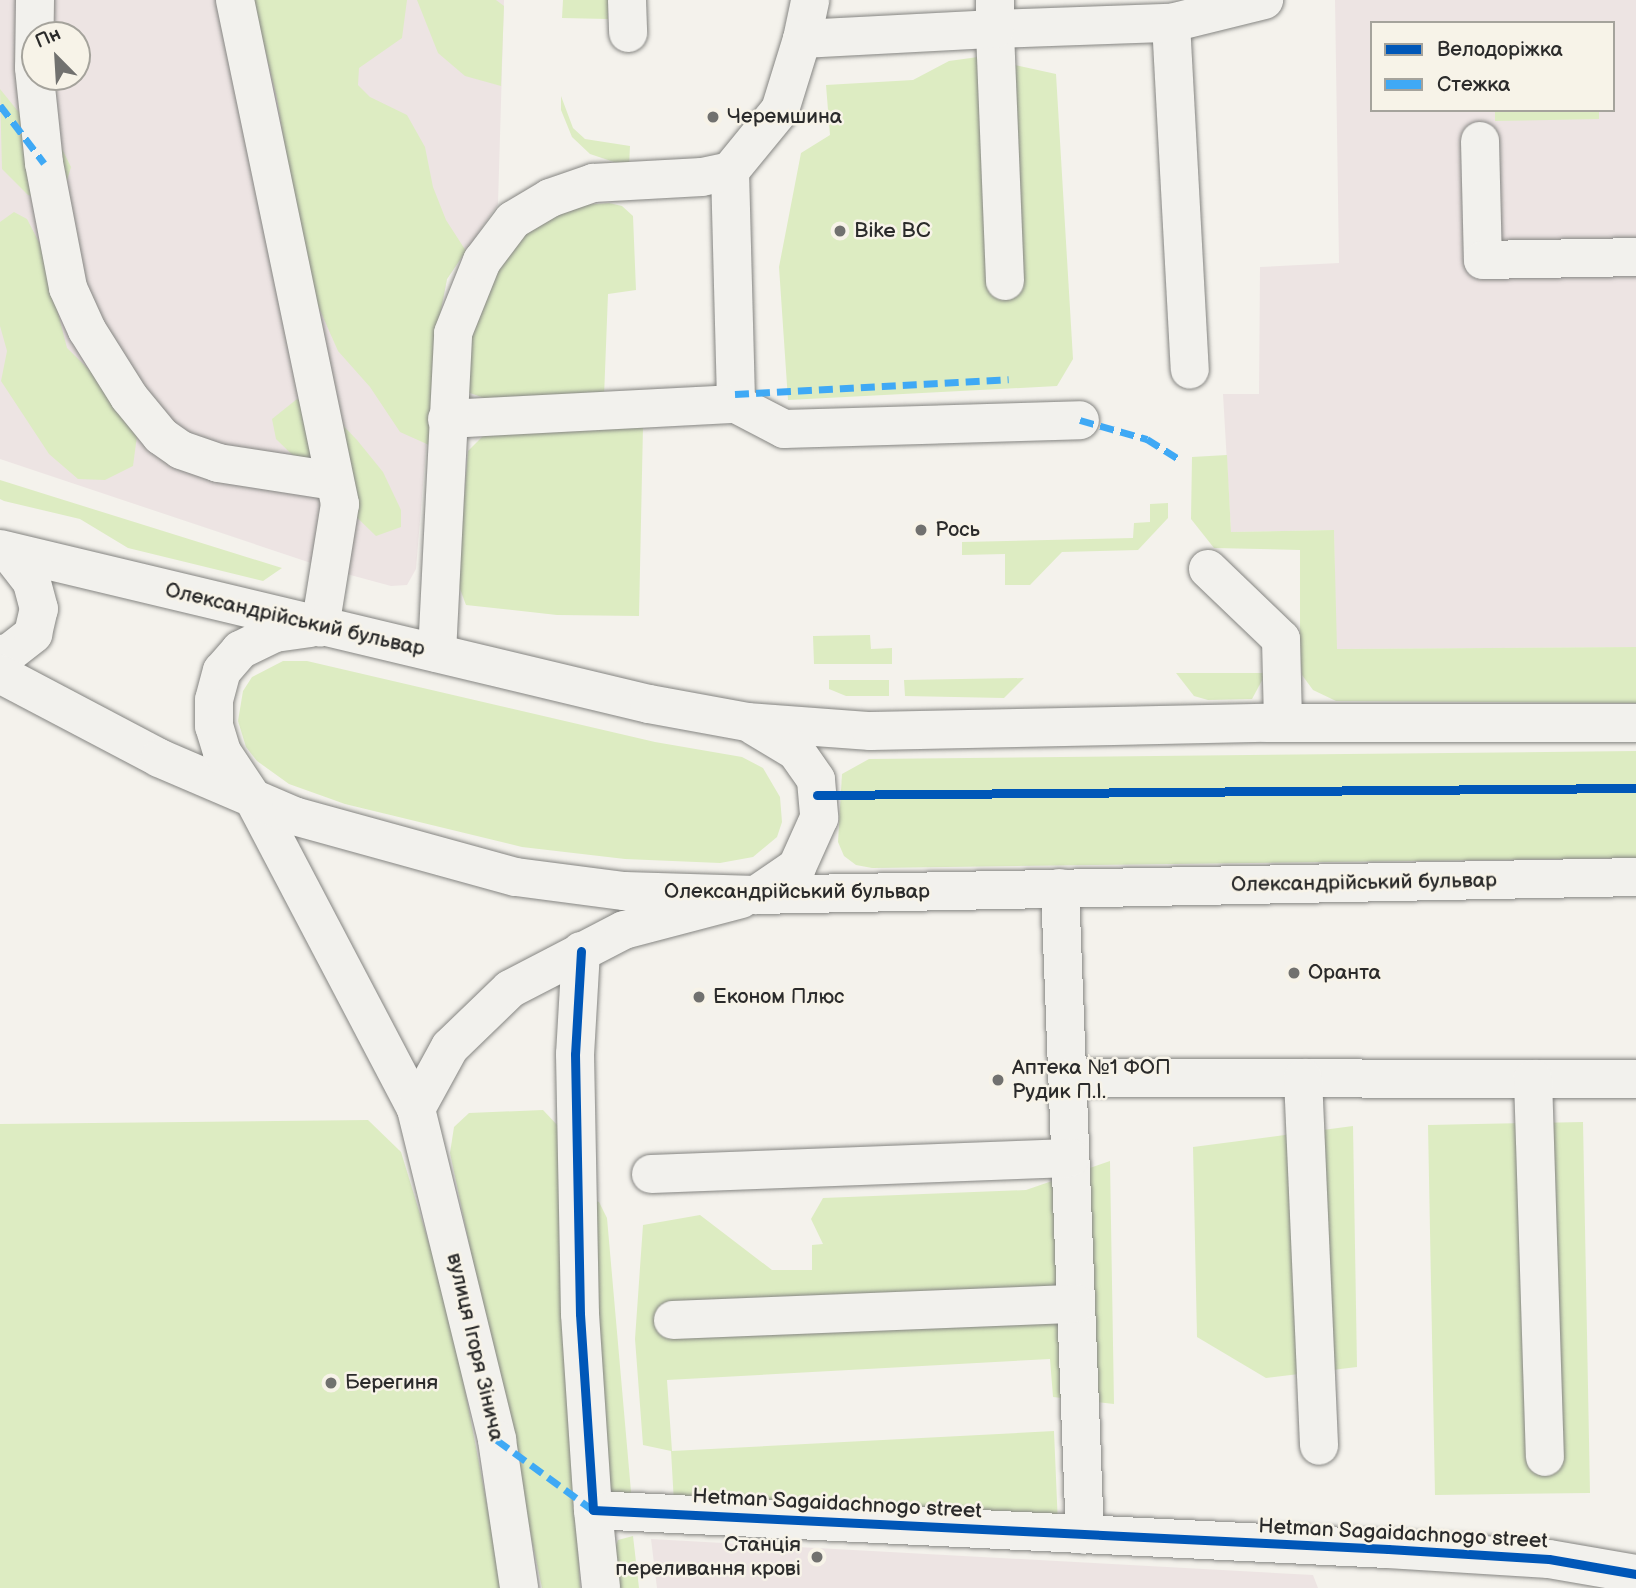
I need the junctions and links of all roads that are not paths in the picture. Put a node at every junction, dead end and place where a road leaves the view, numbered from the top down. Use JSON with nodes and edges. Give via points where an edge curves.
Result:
{"nodes":[{"id":1,"x":35,"y":0,"type":"edge"},
{"id":2,"x":235,"y":0,"type":"edge"},
{"id":3,"x":810,"y":0,"type":"edge"},
{"id":4,"x":1264,"y":0,"type":"edge"},
{"id":5,"x":995,"y":14,"type":"edge"},
{"id":6,"x":1171,"y":23,"type":"junction"},
{"id":7,"x":802,"y":39,"type":"junction"},
{"id":8,"x":1480,"y":141,"type":"dead end"},
{"id":9,"x":730,"y":171,"type":"junction"},
{"id":10,"x":1636,"y":257,"type":"edge"},
{"id":11,"x":1005,"y":281,"type":"dead end"},
{"id":12,"x":1190,"y":369,"type":"dead end"},
{"id":13,"x":736,"y":404,"type":"junction"},
{"id":14,"x":447,"y":419,"type":"junction"},
{"id":15,"x":1080,"y":420,"type":"dead end"},
{"id":16,"x":334,"y":481,"type":"junction"},
{"id":17,"x":4,"y":550,"type":"edge"},
{"id":18,"x":1208,"y":569,"type":"dead end"},
{"id":19,"x":320,"y":627,"type":"junction"},
{"id":20,"x":437,"y":653,"type":"junction"},
{"id":21,"x":0,"y":654,"type":"edge"},
{"id":22,"x":0,"y":674,"type":"edge"},
{"id":23,"x":747,"y":722,"type":"junction"},
{"id":24,"x":1283,"y":723,"type":"junction"},
{"id":25,"x":1636,"y":723,"type":"edge"},
{"id":26,"x":254,"y":800,"type":"junction"},
{"id":27,"x":1636,"y":877,"type":"edge"},
{"id":28,"x":1060,"y":888,"type":"junction"},
{"id":29,"x":756,"y":895,"type":"junction"},
{"id":30,"x":581,"y":951,"type":"junction"},
{"id":31,"x":1067,"y":1077,"type":"junction"},
{"id":32,"x":1303,"y":1078,"type":"junction"},
{"id":33,"x":1533,"y":1079,"type":"junction"},
{"id":34,"x":1636,"y":1079,"type":"edge"},
{"id":35,"x":416,"y":1109,"type":"junction"},
{"id":36,"x":1070,"y":1158,"type":"junction"},
{"id":37,"x":651,"y":1174,"type":"dead end"},
{"id":38,"x":1076,"y":1304,"type":"junction"},
{"id":39,"x":673,"y":1320,"type":"dead end"},
{"id":40,"x":1319,"y":1446,"type":"dead end"},
{"id":41,"x":1545,"y":1457,"type":"dead end"},
{"id":42,"x":593,"y":1510,"type":"junction"},
{"id":43,"x":1085,"y":1535,"type":"junction"},
{"id":44,"x":1636,"y":1574,"type":"edge"},
{"id":45,"x":519,"y":1588,"type":"edge"},
{"id":46,"x":601,"y":1588,"type":"edge"}],
"edges":[{"from":1,"to":16,"type":"main road","via":[[34,68],[44,163],[68,288],[87,330],[129,397],[161,436],[181,450],[218,463]]},
{"from":2,"to":16,"type":"main road"},
{"from":3,"to":7,"type":"main road"},
{"from":4,"to":6,"type":"main road"},
{"from":5,"to":6,"type":"main road"},
{"from":5,"to":7,"type":"main road"},
{"from":5,"to":11,"type":"main road"},
{"from":6,"to":12,"type":"main road"},
{"from":7,"to":9,"type":"main road","via":[[780,110]]},
{"from":8,"to":10,"type":"main road","via":[[1483,260]]},
{"from":9,"to":13,"type":"main road"},
{"from":9,"to":14,"type":"main road","via":[[702,177],[593,183],[550,198],[513,220],[482,261],[464,296],[453,333]]},
{"from":13,"to":14,"type":"main road"},
{"from":13,"to":15,"type":"main road","via":[[784,429]]},
{"from":14,"to":20,"type":"main road"},
{"from":16,"to":19,"type":"main road","via":[[340,504]]},
{"from":17,"to":19,"type":"main road","name":"Олександрійський бульвар"},
{"from":17,"to":21,"type":"main road","via":[[32,582],[39,609],[33,634],[9,653]]},
{"from":18,"to":24,"type":"main road","via":[[1280,639]]},
{"from":19,"to":20,"type":"main road","name":"Олександрійський бульвар"},
{"from":19,"to":26,"type":"main road","name":"вулиця Ігоря Зінича","via":[[275,633],[240,650],[222,671],[214,700],[214,726],[222,752]]},
{"from":20,"to":23,"type":"main road","name":"Олександрійський бульвар"},
{"from":22,"to":26,"type":"main road","name":"Олександрійський бульвар","via":[[159,758]]},
{"from":23,"to":24,"type":"main road","name":"Олександрійський бульвар","via":[[871,731]]},
{"from":23,"to":29,"type":"main road","via":[[796,751],[816,780],[819,818],[797,867]]},
{"from":24,"to":25,"type":"main road","name":"Олександрійський бульвар"},
{"from":26,"to":29,"type":"main road","name":"Олександрійський бульвар","via":[[294,816],[516,877],[624,891]]},
{"from":26,"to":35,"type":"main road","name":"вулиця Ігоря Зінича"},
{"from":27,"to":28,"type":"main road","name":"Олександрійський бульвар"},
{"from":28,"to":29,"type":"main road","name":"Олександрійський бульвар"},
{"from":28,"to":31,"type":"main road"},
{"from":29,"to":30,"type":"main road","via":[[624,930]]},
{"from":30,"to":35,"type":"main road","via":[[510,989],[450,1047]]},
{"from":30,"to":42,"type":"main road","via":[[575,1054],[580,1301]]},
{"from":31,"to":32,"type":"main road"},
{"from":31,"to":36,"type":"main road"},
{"from":32,"to":33,"type":"main road"},
{"from":32,"to":40,"type":"main road"},
{"from":33,"to":34,"type":"main road"},
{"from":33,"to":41,"type":"main road"},
{"from":35,"to":45,"type":"main road","name":"вулиця Ігоря Зінича","via":[[497,1440]]},
{"from":36,"to":37,"type":"main road"},
{"from":36,"to":38,"type":"main road"},
{"from":38,"to":39,"type":"main road"},
{"from":38,"to":43,"type":"main road"},
{"from":42,"to":43,"type":"main road","name":"Hetman Sagaidachnogo street"},
{"from":42,"to":46,"type":"main road"},
{"from":43,"to":44,"type":"main road","name":"Hetman Sagaidachnogo street","via":[[1549,1559]]}]}
